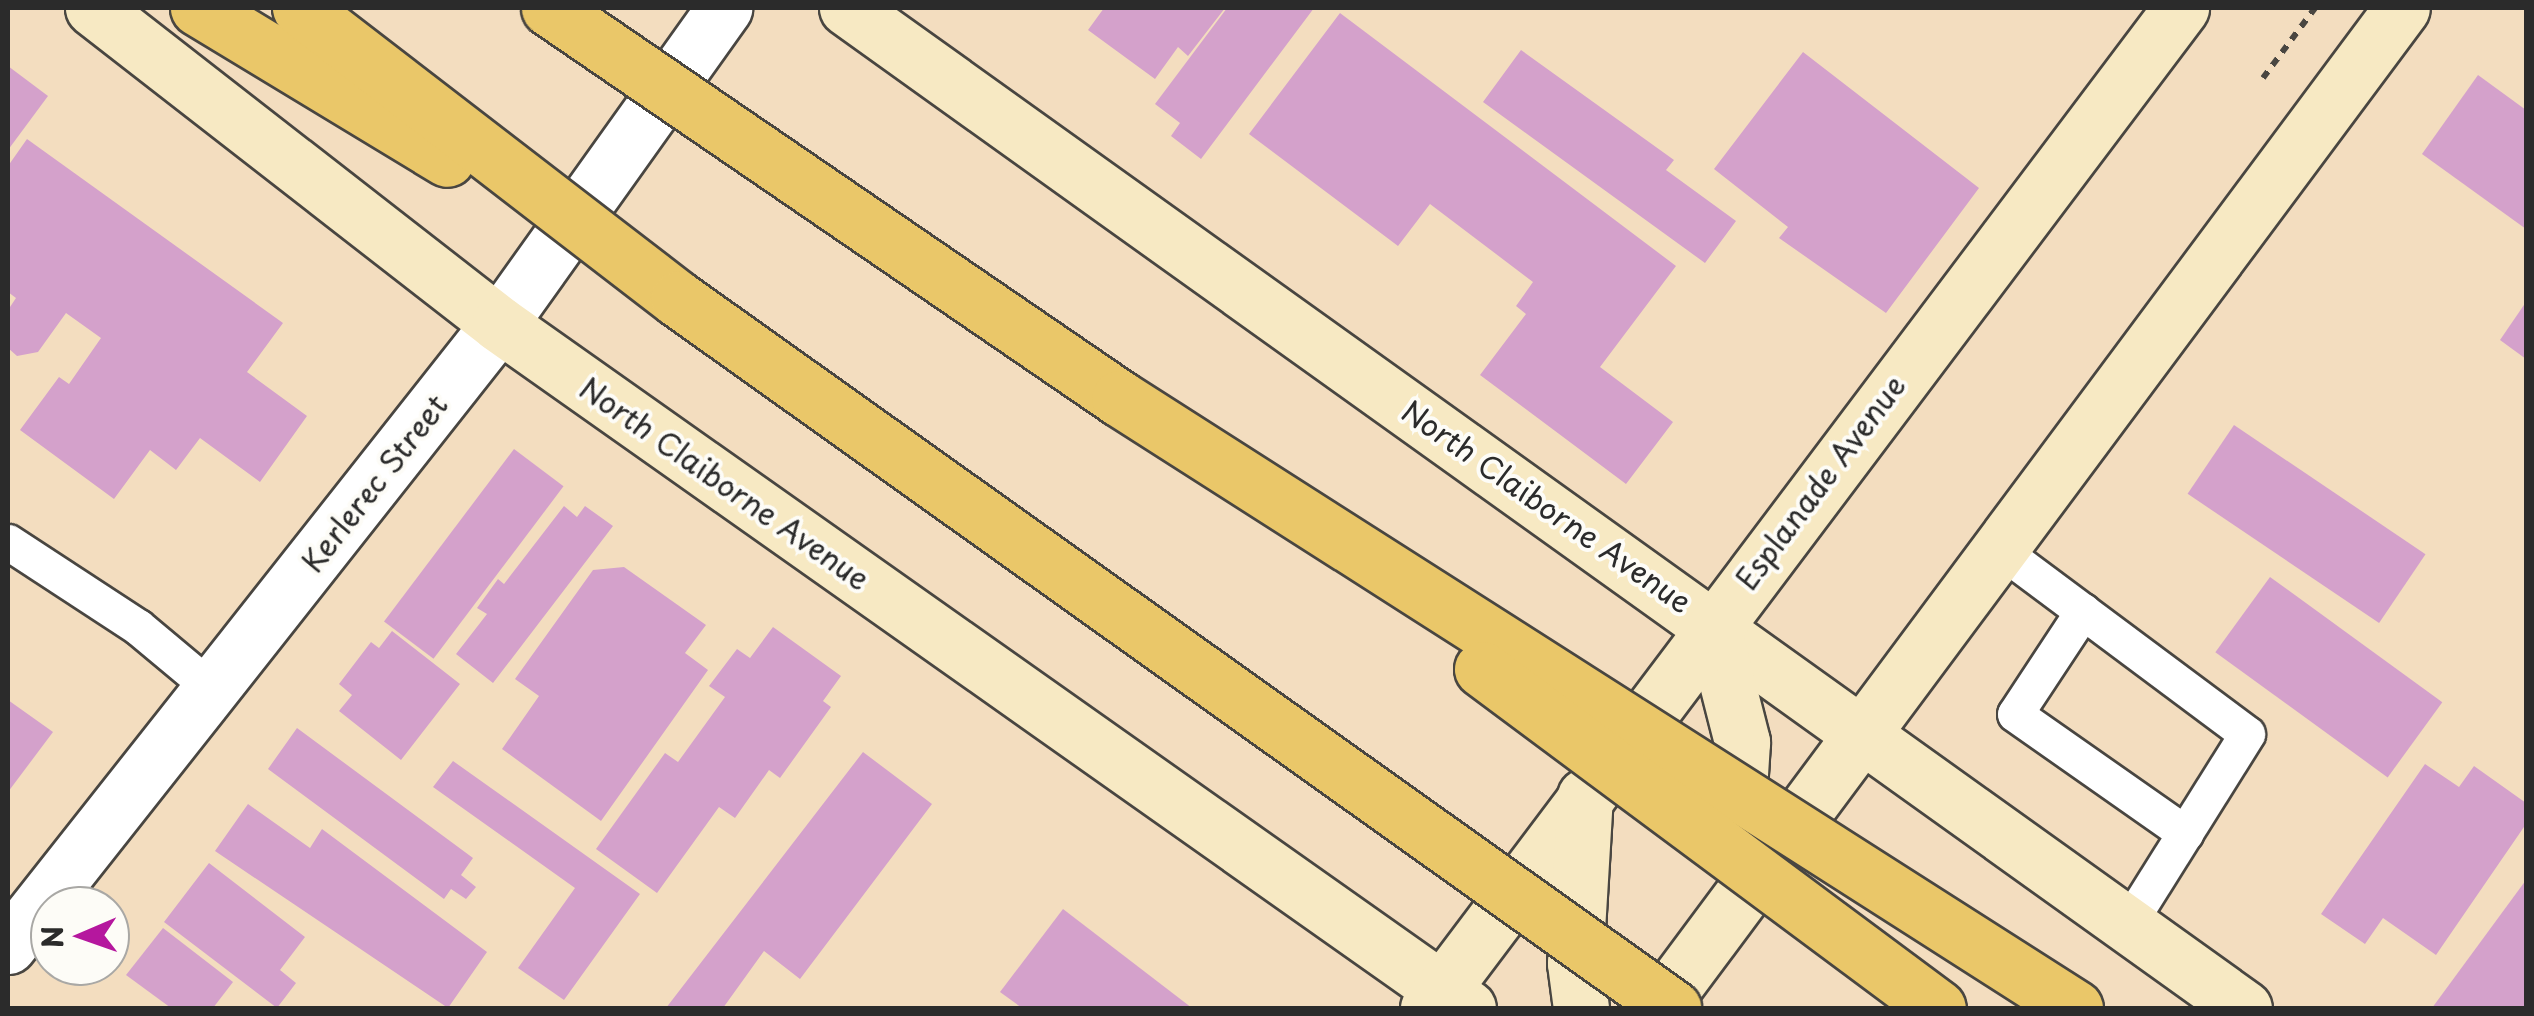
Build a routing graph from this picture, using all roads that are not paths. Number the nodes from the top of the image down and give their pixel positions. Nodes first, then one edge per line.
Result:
1 (93, 8) edge
2 (198, 8) edge
3 (300, 8) edge
4 (549, 8) edge
5 (724, 8) edge
6 (847, 8) edge
7 (2181, 8) edge
8 (2402, 8) edge
9 (678, 299) junction
10 (499, 324) junction
11 (1119, 398) junction
12 (8, 542) edge
13 (1998, 549) junction
14 (2083, 611) junction
15 (1712, 624) junction
16 (211, 688) junction
17 (1863, 732) junction
18 (1586, 796) junction
19 (2185, 833) junction
20 (1732, 910) junction
21 (2128, 924) junction
22 (8, 946) edge
23 (1446, 1002) edge
24 (1581, 1008) edge
25 (1658, 1008) edge
26 (1673, 1008) edge
27 (1938, 1008) edge
28 (2074, 1008) edge
29 (2244, 1008) edge

1 - 10 main road, North Claiborne Avenue
2 - 9 highway, bridge
3 - 9 highway, bridge
4 - 11 highway, bridge
5 - 10 street, Kerlerec Street
6 - 15 main road, North Claiborne Avenue
7 - 15 main road, Esplanade Avenue
8 - 13 main road
9 - 26 highway, bridge
10 - 16 street, Kerlerec Street
10 - 23 main road, North Claiborne Avenue
11 - 27 highway, bridge
11 - 28 highway, bridge
12 - 16 lane
13 - 14 lane
13 - 17 main road
14 - 19 lane
14 - 19 lane
15 - 17 main road, North Claiborne Avenue
15 - 18 main road, Esplanade Avenue
15 - 20 main road
16 - 22 street, Kerlerec Street
17 - 20 main road
17 - 21 main road, North Claiborne Avenue
18 - 23 main road, Esplanade Avenue
18 - 24 main road
19 - 21 lane
20 - 25 main road
21 - 29 main road, North Claiborne Avenue

